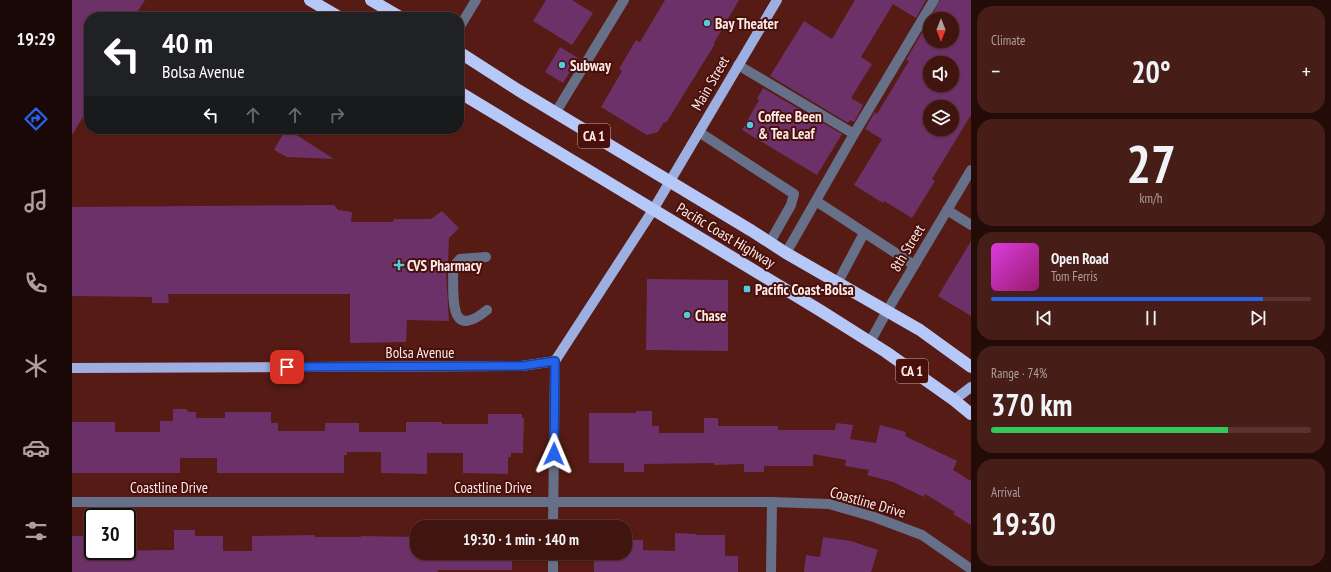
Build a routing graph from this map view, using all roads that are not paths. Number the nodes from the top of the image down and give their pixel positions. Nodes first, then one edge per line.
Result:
1 (310, 0) edge
2 (372, 0) edge
3 (476, 0) edge
4 (624, 0) edge
5 (777, 0) edge
6 (934, 0) edge
7 (330, 12) edge
8 (392, 12) edge
9 (464, 20) edge
10 (464, 55) edge
11 (738, 64) junction
12 (464, 95) edge
13 (556, 112) junction
14 (699, 132) junction
15 (854, 134) junction
16 (971, 170) edge
17 (670, 181) junction
18 (816, 201) junction
19 (653, 210) junction
20 (947, 210) junction
21 (971, 225) edge
22 (864, 232) junction
23 (770, 242) junction
24 (786, 253) junction
25 (486, 257) dead end
26 (914, 265) junction
27 (838, 282) junction
28 (487, 310) dead end
29 (887, 311) junction
30 (870, 342) junction
31 (555, 361) junction
32 (971, 367) edge
33 (72, 368) edge
34 (971, 387) edge
35 (954, 400) junction
36 (971, 414) edge
37 (72, 502) edge
38 (553, 502) junction
39 (772, 502) junction
40 (553, 520) edge
41 (553, 560) edge
42 (971, 569) edge
43 (553, 572) edge
44 (771, 572) edge

1 - 7 highway
2 - 8 highway
3 - 9 street
4 - 13 street
5 - 11 main road, Main Street
6 - 15 street
10 - 13 highway, Pacific Coast Highway / CA 1
11 - 14 main road, Main Street
11 - 15 street
12 - 19 highway, Pacific Coast Highway / CA 1
13 - 17 highway, Pacific Coast Highway / CA 1
14 - 17 main road, Main Street
14 - 23 street
15 - 18 street
16 - 20 street, 8th Street
17 - 19 main road
17 - 23 highway, Pacific Coast Highway / CA 1
18 - 22 street
18 - 24 street
19 - 30 highway, Pacific Coast Highway / CA 1
19 - 31 main road
20 - 21 street
20 - 26 street, 8th Street
22 - 26 street
22 - 27 street
23 - 24 highway, Pacific Coast Highway / CA 1
24 - 27 highway, Pacific Coast Highway / CA 1
25 - 28 street
26 - 29 street, 8th Street
27 - 29 highway, Pacific Coast Highway / CA 1
29 - 30 street, 8th Street
29 - 32 highway, Pacific Coast Highway / CA 1
30 - 35 highway, Pacific Coast Highway / CA 1
31 - 33 main road, Bolsa Avenue
31 - 38 street
34 - 35 main road
35 - 36 highway, Pacific Coast Highway / CA 1
37 - 38 street, Coastline Drive
38 - 39 street, Coastline Drive
38 - 40 street
39 - 42 street, Coastline Drive
39 - 44 street
41 - 43 street

